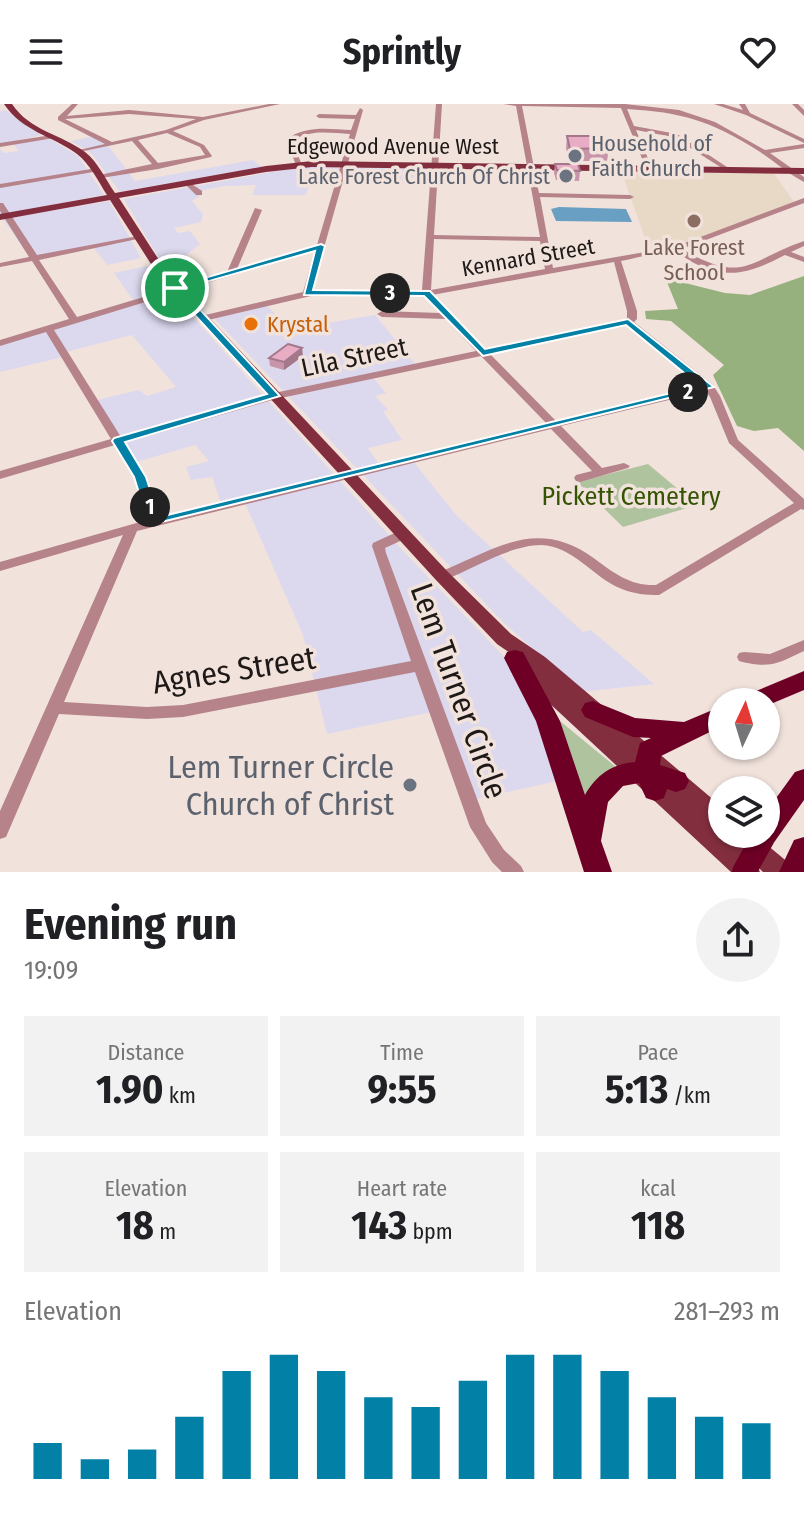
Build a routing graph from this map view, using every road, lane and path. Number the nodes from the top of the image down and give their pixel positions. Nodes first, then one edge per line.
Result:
1 (8, 104) edge
2 (16, 104) edge
3 (75, 104) edge
4 (277, 104) edge
5 (439, 104) edge
6 (506, 104) edge
7 (519, 104) edge
8 (717, 104) edge
9 (795, 104) edge
10 (622, 105) edge
11 (742, 105) edge
12 (725, 106) junction
13 (253, 110) junction
14 (748, 114) junction
15 (804, 114) edge
16 (319, 116) dead end
17 (60, 118) junction
18 (203, 119) junction
19 (181, 127) junction
20 (631, 127) junction
21 (168, 131) junction
22 (353, 132) junction
23 (52, 137) junction
24 (134, 139) junction
25 (111, 144) junction
26 (804, 144) edge
27 (0, 145) edge
28 (81, 151) junction
29 (764, 152) junction
30 (345, 163) junction
31 (435, 164) junction
32 (299, 165) junction
33 (531, 166) junction
34 (158, 167) junction
35 (649, 168) junction
36 (727, 169) junction
37 (791, 170) junction
38 (804, 170) edge
39 (99, 173) junction
40 (804, 180) edge
41 (187, 183) junction
42 (0, 186) edge
43 (199, 193) dead end
44 (536, 195) junction
45 (114, 196) junction
46 (630, 197) dead end
47 (804, 200) edge
48 (0, 205) edge
49 (258, 210) dead end
50 (3, 216) edge
51 (432, 237) junction
52 (138, 238) junction
53 (543, 239) junction
54 (804, 243) edge
55 (321, 246) junction
56 (676, 249) junction
57 (784, 252) junction
58 (34, 258) junction
59 (617, 260) junction
60 (804, 260) edge
61 (0, 265) edge
62 (231, 272) junction
63 (550, 272) junction
64 (175, 288) junction
65 (307, 293) junction
66 (426, 293) junction
67 (382, 314) dead end
68 (447, 316) junction
69 (204, 318) junction
70 (74, 320) junction
71 (630, 321) junction
72 (48, 328) junction
73 (0, 343) edge
74 (483, 352) junction
75 (709, 387) junction
76 (274, 396) junction
77 (554, 425) junction
78 (118, 441) junction
79 (624, 466) dead end
80 (600, 473) junction
81 (0, 475) edge
82 (348, 475) junction
83 (580, 478) dead end
84 (802, 505) edge
85 (154, 522) junction
86 (132, 528) junction
87 (404, 534) junction
88 (0, 567) edge
89 (442, 576) junction
90 (804, 645) edge
91 (509, 648) junction
92 (744, 657) dead end
93 (420, 665) junction
94 (804, 680) edge
95 (780, 690) edge
96 (54, 708) junction
97 (593, 710) junction
98 (708, 721) edge
99 (689, 729) junction
100 (652, 774) junction
101 (804, 780) edge
102 (708, 812) edge
103 (780, 812) edge
104 (0, 831) edge
105 (759, 848) edge
106 (769, 848) edge
107 (796, 860) edge
108 (595, 864) edge
109 (515, 872) edge
110 (746, 872) edge

1 - 23 main road
2 - 23 main road
3 - 17 street
4 - 13 street
5 - 31 street
6 - 7 street
7 - 10 street
7 - 33 street
8 - 12 street
9 - 15 street
10 - 20 street
10 - 29 street
11 - 12 street
11 - 14 street
12 - 14 street
13 - 18 street
13 - 19 street
14 - 26 street
16 - 22 street
17 - 18 street
17 - 25 street
18 - 19 street
19 - 21 street
20 - 35 street
20 - 36 street
21 - 24 street
21 - 34 street
22 - 30 street
22 - 32 street
23 - 27 street
23 - 28 main road
24 - 25 street
24 - 34 street
25 - 28 street
26 - 29 street
28 - 39 main road
29 - 37 street
30 - 31 main road, Edgewood Avenue West
30 - 32 main road, Edgewood Avenue West
30 - 55 street
31 - 33 main road, Edgewood Avenue West
31 - 51 street
32 - 41 main road, Edgewood Avenue West
33 - 35 main road, Edgewood Avenue West
33 - 44 street
34 - 39 street
35 - 36 main road, Edgewood Avenue West
36 - 37 main road, Edgewood Avenue West
37 - 38 main road, Edgewood Avenue West
37 - 40 street
39 - 42 street
39 - 45 main road
41 - 43 street
41 - 45 main road, Edgewood Avenue West
44 - 46 street
44 - 53 street
45 - 50 main road, Edgewood Avenue West
45 - 52 main road
47 - 56 street, Kennard Street
48 - 50 street
49 - 62 street
50 - 58 street
51 - 53 street
51 - 66 street
52 - 58 street
52 - 64 main road
53 - 63 street
54 - 57 street
55 - 62 street
55 - 65 street
56 - 57 street
56 - 59 street, Kennard Street
57 - 60 street
58 - 61 street
58 - 70 street
59 - 63 street, Kennard Street
59 - 71 street
62 - 64 street
63 - 66 street, Kennard Street
64 - 69 main road
64 - 70 street
65 - 66 street, Kennard Street
65 - 69 street, Kennard Street
66 - 68 street
67 - 68 street
68 - 74 street
69 - 76 main road
70 - 72 street
71 - 74 street, Lila Street
71 - 75 street
72 - 73 street
72 - 78 street
74 - 76 street, Lila Street
74 - 77 street
75 - 77 street
75 - 84 street
76 - 78 street, Lila Street
76 - 82 main road
77 - 80 street
77 - 82 street
78 - 81 street, Lila Street
78 - 85 street
79 - 80 street
80 - 83 street
82 - 85 street
82 - 87 main road
84 - 89 street
85 - 86 street
86 - 88 street
86 - 96 street
87 - 89 main road
87 - 93 street, Lem Turner Circle
89 - 91 main road
90 - 92 street
91 - 97 main road
91 - 100 main road
91 - 108 highway
93 - 96 street, Agnes Street
93 - 109 street, Lem Turner Circle
94 - 95 highway
96 - 104 street
97 - 99 highway
97 - 100 main road
98 - 99 highway
99 - 100 highway
100 - 102 main road
100 - 108 highway
100 - 110 main road
101 - 103 highway
105 - 110 highway, bridge
106 - 107 main road

